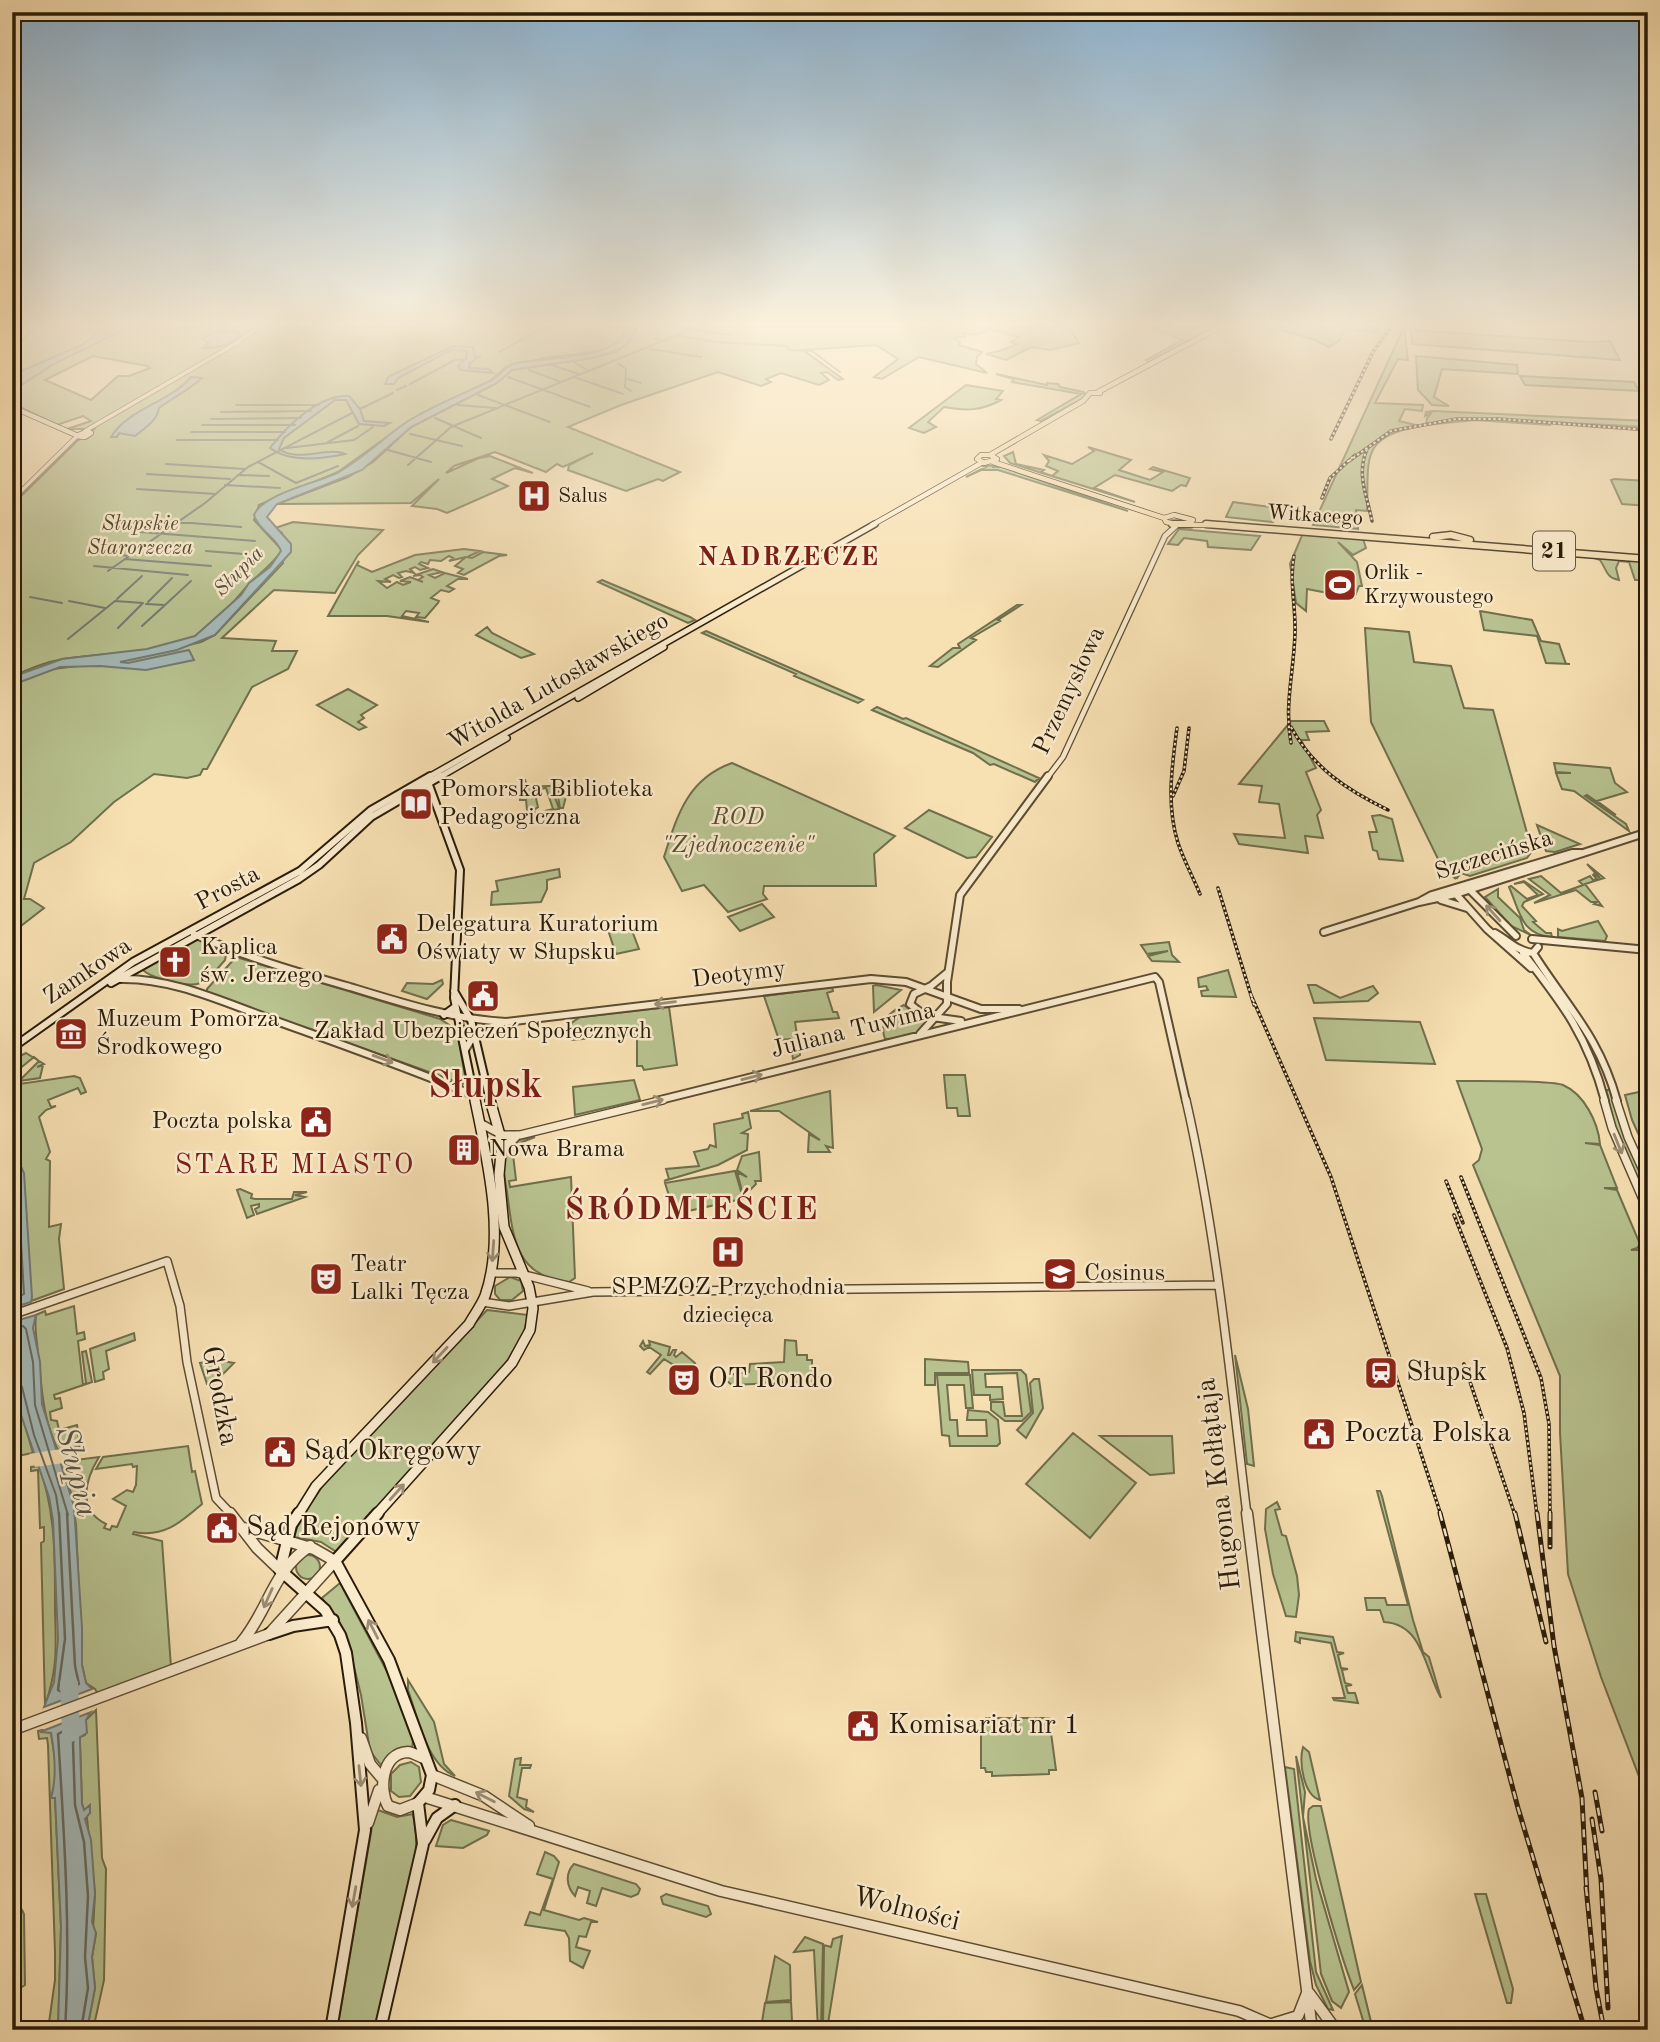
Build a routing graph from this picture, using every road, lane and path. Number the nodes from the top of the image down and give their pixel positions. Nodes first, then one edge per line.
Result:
1 (46, 422) edge
2 (102, 422) edge
3 (1051, 422) edge
4 (82, 434) junction
5 (994, 458) junction
6 (980, 461) joint
7 (12, 500) edge
8 (1187, 521) junction
9 (1167, 522) junction
10 (1440, 539) junction
11 (1464, 541) junction
12 (1648, 557) edge
13 (425, 783) junction
14 (1648, 832) edge
15 (1582, 853) junction
16 (307, 874) joint
17 (286, 879) joint
18 (1463, 885) junction
19 (1471, 890) junction
20 (1453, 892) junction
21 (1439, 899) junction
22 (1419, 902) junction
23 (1467, 909) junction
24 (216, 925) junction
25 (1487, 929) junction
26 (188, 932) junction
27 (1324, 932) dead end
28 (197, 935) junction
29 (1513, 939) junction
30 (1532, 939) junction
31 (214, 942) junction
32 (1557, 943) junction
33 (1535, 950) junction
34 (1648, 950) edge
35 (1523, 953) junction
36 (143, 957) junction
37 (140, 965) junction
38 (949, 971) junction
39 (1538, 974) junction
40 (1155, 977) joint
41 (141, 978) junction
42 (117, 979) junction
43 (926, 988) junction
44 (454, 990) junction
45 (947, 996) junction
46 (455, 1007) junction
47 (1028, 1008) junction
48 (444, 1015) junction
49 (935, 1017) junction
50 (457, 1018) junction
51 (471, 1020) junction
52 (970, 1021) junction
53 (506, 1022) junction
54 (461, 1032) junction
55 (475, 1035) junction
56 (916, 1037) junction
57 (12, 1050) edge
58 (465, 1051) junction
59 (473, 1095) junction
60 (480, 1123) junction
61 (501, 1134) junction
62 (520, 1135) junction
63 (502, 1151) junction
64 (1648, 1181) edge
65 (1648, 1211) edge
66 (491, 1273) junction
67 (525, 1275) junction
68 (1218, 1285) junction
69 (593, 1292) junction
70 (533, 1301) junction
71 (482, 1302) junction
72 (12, 1315) edge
73 (244, 1528) junction
74 (286, 1542) junction
75 (310, 1546) junction
76 (335, 1561) junction
77 (280, 1570) junction
78 (307, 1593) junction
79 (333, 1620) junction
80 (269, 1634) junction
81 (237, 1646) junction
82 (356, 1723) junction
83 (12, 1730) edge
84 (426, 1759) junction
85 (432, 1774) junction
86 (381, 1777) junction
87 (379, 1788) junction
88 (421, 1800) junction
89 (456, 1805) junction
90 (534, 1829) junction
91 (365, 1830) junction
92 (423, 1844) junction
93 (1308, 1991) junction
94 (1272, 2024) junction
95 (331, 2030) edge
96 (380, 2030) edge
97 (1283, 2030) edge
98 (1312, 2030) edge
99 (1336, 2030) edge

1 - 4 main road
2 - 4 street
3 - 5 main road
4 - 7 street
5 - 6 main road, 21
5 - 9 main road, 21
6 - 13 main road, Witolda Lutosławskiego
8 - 9 main road, 21
8 - 9 main road, 21
8 - 10 main road, Witkacego / 21
9 - 38 street, Przemysłowa
10 - 11 main road, 21
10 - 11 main road, 21
11 - 12 main road, 21
13 - 16 main road, Witolda Lutosławskiego
13 - 17 main road, Witolda Lutosławskiego
13 - 44 main road
14 - 15 street, Szczecińska
15 - 18 street, Szczecińska
15 - 19 street, Szczecińska
16 - 24 main road, Prosta
17 - 26 main road, Prosta
18 - 19 street
18 - 20 street, Szczecińska
19 - 20 street, Szczecińska
29 -> 19 street
20 - 21 street, Szczecińska
20 - 22 street, Szczecińska
20 - 23 street
21 - 22 street, Szczecińska
21 - 23 street
22 - 27 street, Szczecińska
23 - 25 street
24 - 28 main road, Zamkowa
24 - 31 street
25 - 29 street
25 - 39 street
26 - 28 street
26 - 36 main road, Zamkowa
28 - 31 street
28 - 37 main road, Zamkowa
29 - 30 street
29 - 35 street
30 - 32 street
30 - 33 street
31 - 48 street
32 - 33 street
32 - 34 street
33 - 35 street
33 - 64 street
35 - 39 street
36 - 37 street
36 - 57 main road, Zamkowa
37 - 41 street
37 - 42 main road, Zamkowa
38 - 43 street
38 - 45 street, Przemysłowa
39 -> 65 street
40 - 47 street, Juliana Tuwima
40 - 68 street, Hugona Kołłątaja
41 - 42 street
41 -> 59 street
42 - 57 main road, Zamkowa
43 - 45 street
43 - 49 street
43 -> 53 street, Deotymy
44 - 46 main road
44 - 51 main road
45 - 47 street
45 - 49 street
46 - 48 main road
46 - 50 main road
47 - 52 street, Juliana Tuwima
48 - 50 street
49 - 52 street
49 - 56 street
50 - 51 street
50 - 54 main road
51 - 53 street
51 - 55 main road
52 - 56 street, Juliana Tuwima
53 - 55 street
54 - 55 street
54 - 58 main road
55 - 58 street
55 - 61 main road
62 -> 56 street, Juliana Tuwima
58 - 59 main road
59 - 60 main road
60 - 61 street
60 -> 66 main road
61 - 62 street
61 - 63 main road
62 - 63 street
63 - 67 main road
66 - 67 street
66 - 71 main road
67 - 69 street
67 - 70 main road
68 - 69 street
68 - 93 street, Hugona Kołłątaja
69 - 70 street
70 - 71 street
76 -> 70 main road
71 -> 74 main road
72 - 73 street, Grodzka
73 - 74 street, Grodzka
73 - 77 street, Grodzka
74 - 75 street, Grodzka
74 - 77 main road
75 - 76 street, Grodzka
75 - 77 street
76 - 78 street
84 -> 76 main road
77 - 78 main road
77 -> 81 street
78 - 79 main road
78 - 80 street
79 - 80 main road
79 - 82 main road
80 - 81 street
81 - 83 street
82 - 86 street
82 -> 91 main road
84 - 85 main road
84 - 86 street
85 - 88 main road
90 -> 85 street, Wolności
86 - 87 street
87 - 88 street
87 - 91 street
88 - 89 street, Wolności
88 - 92 main road
89 - 90 street, Wolności
89 - 92 main road
90 - 94 street, Wolności
91 -> 95 main road
92 - 96 main road
93 - 94 street
93 - 98 street, Hugona Kołłątaja
93 - 99 street, Hugona Kołłątaja
94 - 97 street, Wolności

